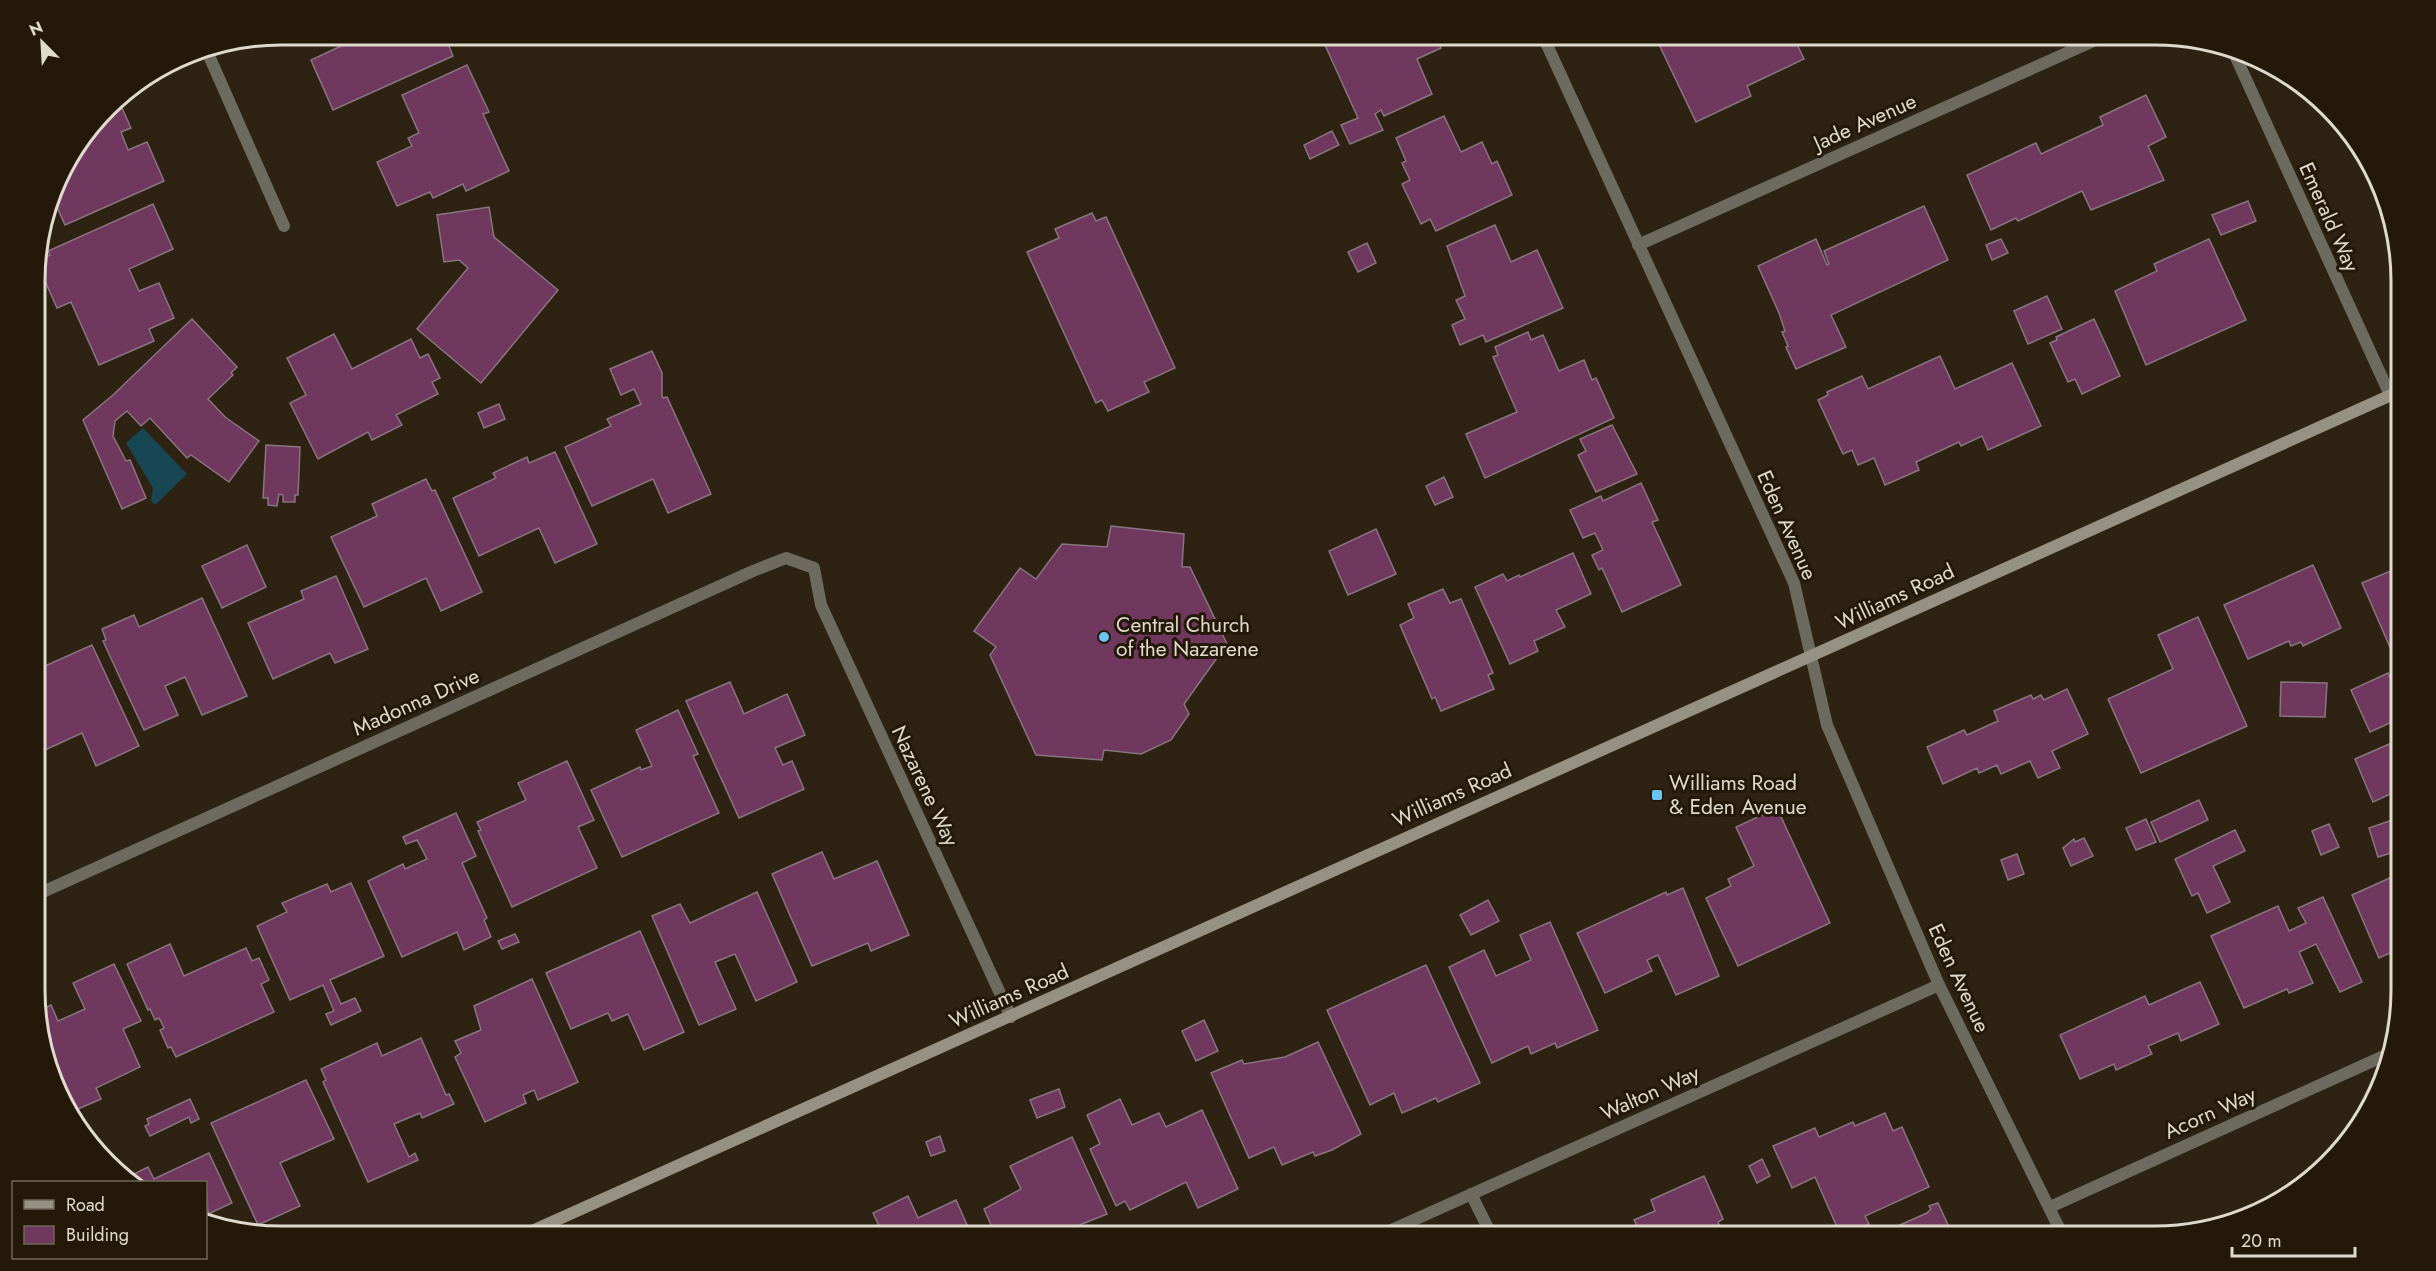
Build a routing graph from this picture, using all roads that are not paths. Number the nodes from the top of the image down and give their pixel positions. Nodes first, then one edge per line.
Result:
1 (1547, 45) edge
2 (2084, 45) edge
3 (209, 57) edge
4 (2237, 60) edge
5 (284, 226) dead end
6 (1638, 245) junction
7 (2391, 385) edge
8 (2391, 395) edge
9 (814, 568) joint
10 (1812, 657) junction
11 (45, 891) edge
12 (1939, 985) junction
13 (1011, 1017) junction
14 (2381, 1057) edge
15 (1471, 1194) junction
16 (2049, 1207) junction
17 (543, 1226) edge
18 (1400, 1226) edge
19 (1486, 1226) edge
20 (2058, 1226) edge

1 - 6 street, Eden Avenue
2 - 6 street, Jade Avenue
3 - 5 street
4 - 7 street, Emerald Way
6 - 10 street, Eden Avenue
8 - 10 street, Williams Road
9 - 11 street, Madonna Drive
9 - 13 street, Nazarene Way
10 - 12 street, Eden Avenue
10 - 13 street, Williams Road
12 - 15 street, Walton Way
12 - 16 street, Eden Avenue
13 - 17 street, Williams Road
14 - 16 street, Acorn Way
15 - 18 street, Walton Way
15 - 19 street
16 - 20 street, Eden Avenue

